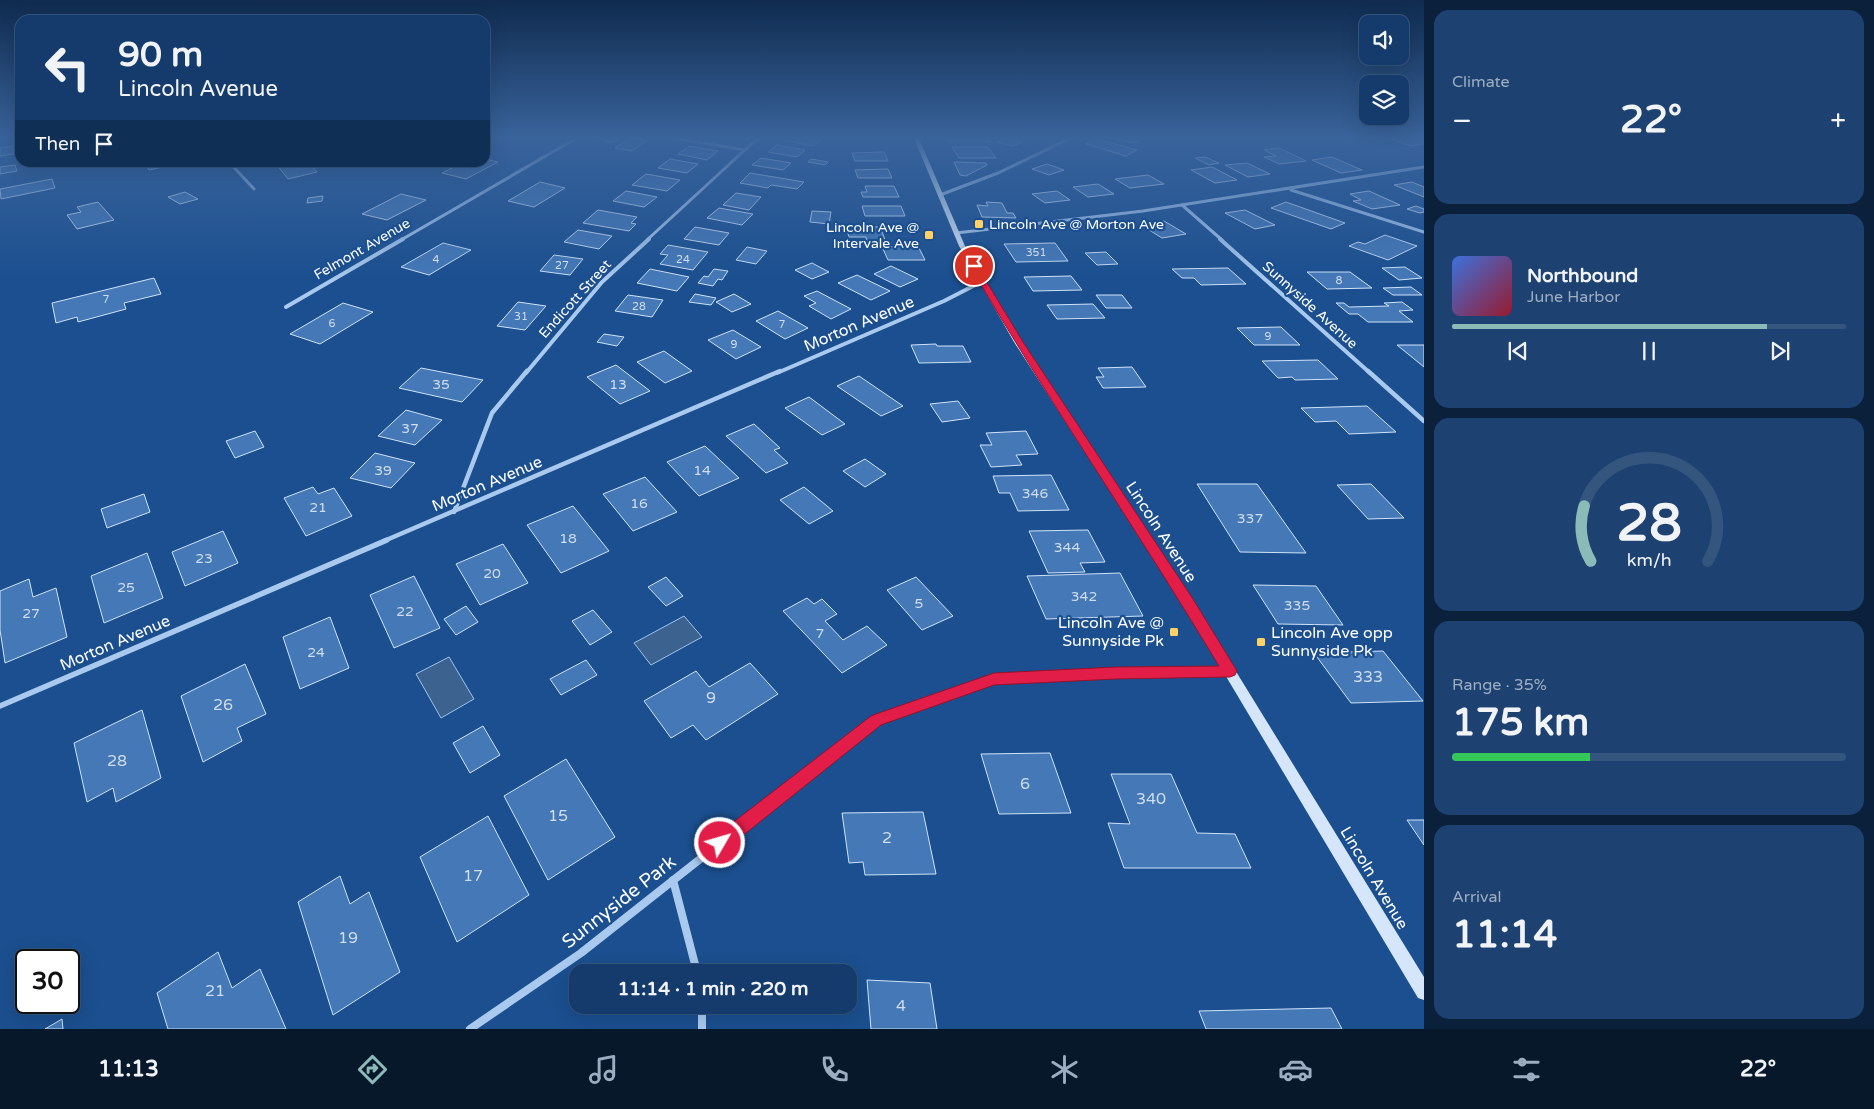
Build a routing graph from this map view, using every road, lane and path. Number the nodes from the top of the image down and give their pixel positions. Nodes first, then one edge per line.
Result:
1 (249, 184) edge
2 (497, 184) edge
3 (708, 184) edge
4 (935, 184) edge
5 (969, 184) edge
6 (1319, 184) edge
7 (254, 189) dead end
8 (1288, 189) junction
9 (940, 195) junction
10 (1182, 205) junction
11 (1424, 232) edge
12 (956, 233) junction
13 (983, 281) junction
14 (286, 307) dead end
15 (1424, 421) edge
16 (454, 512) junction
17 (1230, 671) junction
18 (0, 706) edge
19 (673, 880) junction
20 (695, 964) edge
21 (1424, 992) edge
22 (702, 1014) edge
23 (470, 1029) edge
24 (702, 1029) edge

1 - 7 street
2 - 14 street, Felmont Avenue
3 - 16 street, Endicott Street
4 - 9 main road, Lincoln Avenue
5 - 9 street
6 - 8 street
8 - 10 street
8 - 11 street
9 - 12 main road, Lincoln Avenue
10 - 12 street
10 - 15 street, Sunnyside Avenue
12 - 13 main road, Lincoln Avenue
13 - 16 street, Morton Avenue
13 - 17 main road, Lincoln Avenue
16 - 18 street, Morton Avenue
17 - 19 street, Sunnyside Park
17 - 21 main road, Lincoln Avenue
19 - 20 street
19 - 23 street, Sunnyside Park
22 - 24 street

